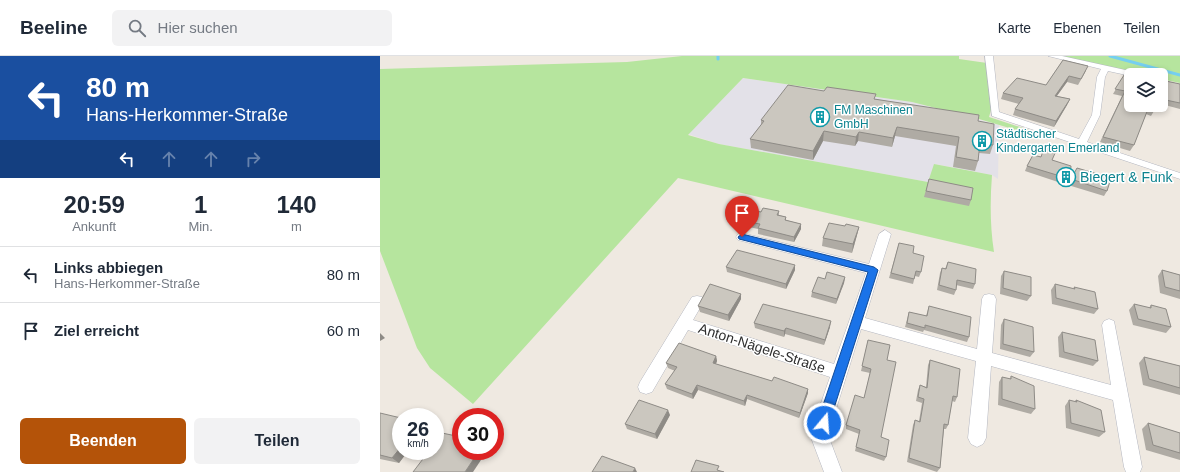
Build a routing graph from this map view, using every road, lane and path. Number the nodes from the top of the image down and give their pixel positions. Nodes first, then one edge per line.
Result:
1 (989, 56) edge
2 (1052, 56) edge
3 (1105, 68) junction
4 (1124, 72) edge
5 (1082, 142) junction
6 (1180, 176) edge
7 (885, 234) dead end
8 (742, 237) dead end
9 (874, 270) junction
10 (989, 299) dead end
11 (697, 301) dead end
12 (857, 322) junction
13 (684, 323) junction
14 (1109, 325) dead end
15 (984, 358) junction
16 (840, 373) junction
17 (646, 387) dead end
18 (1121, 395) junction
19 (977, 438) dead end
20 (1133, 467) dead end
21 (833, 472) edge

1 - 5 street
2 - 3 street
3 - 4 street
3 - 5 street
5 - 6 street
7 - 9 street
8 - 9 street
9 - 12 street
10 - 15 street
11 - 13 street, Anton-Nägele-Straße
12 - 15 street
12 - 16 street
13 - 16 street, Anton-Nägele-Straße
13 - 17 street, Anton-Nägele-Straße
14 - 18 street
15 - 18 street
15 - 19 street
16 - 21 street
18 - 20 street

